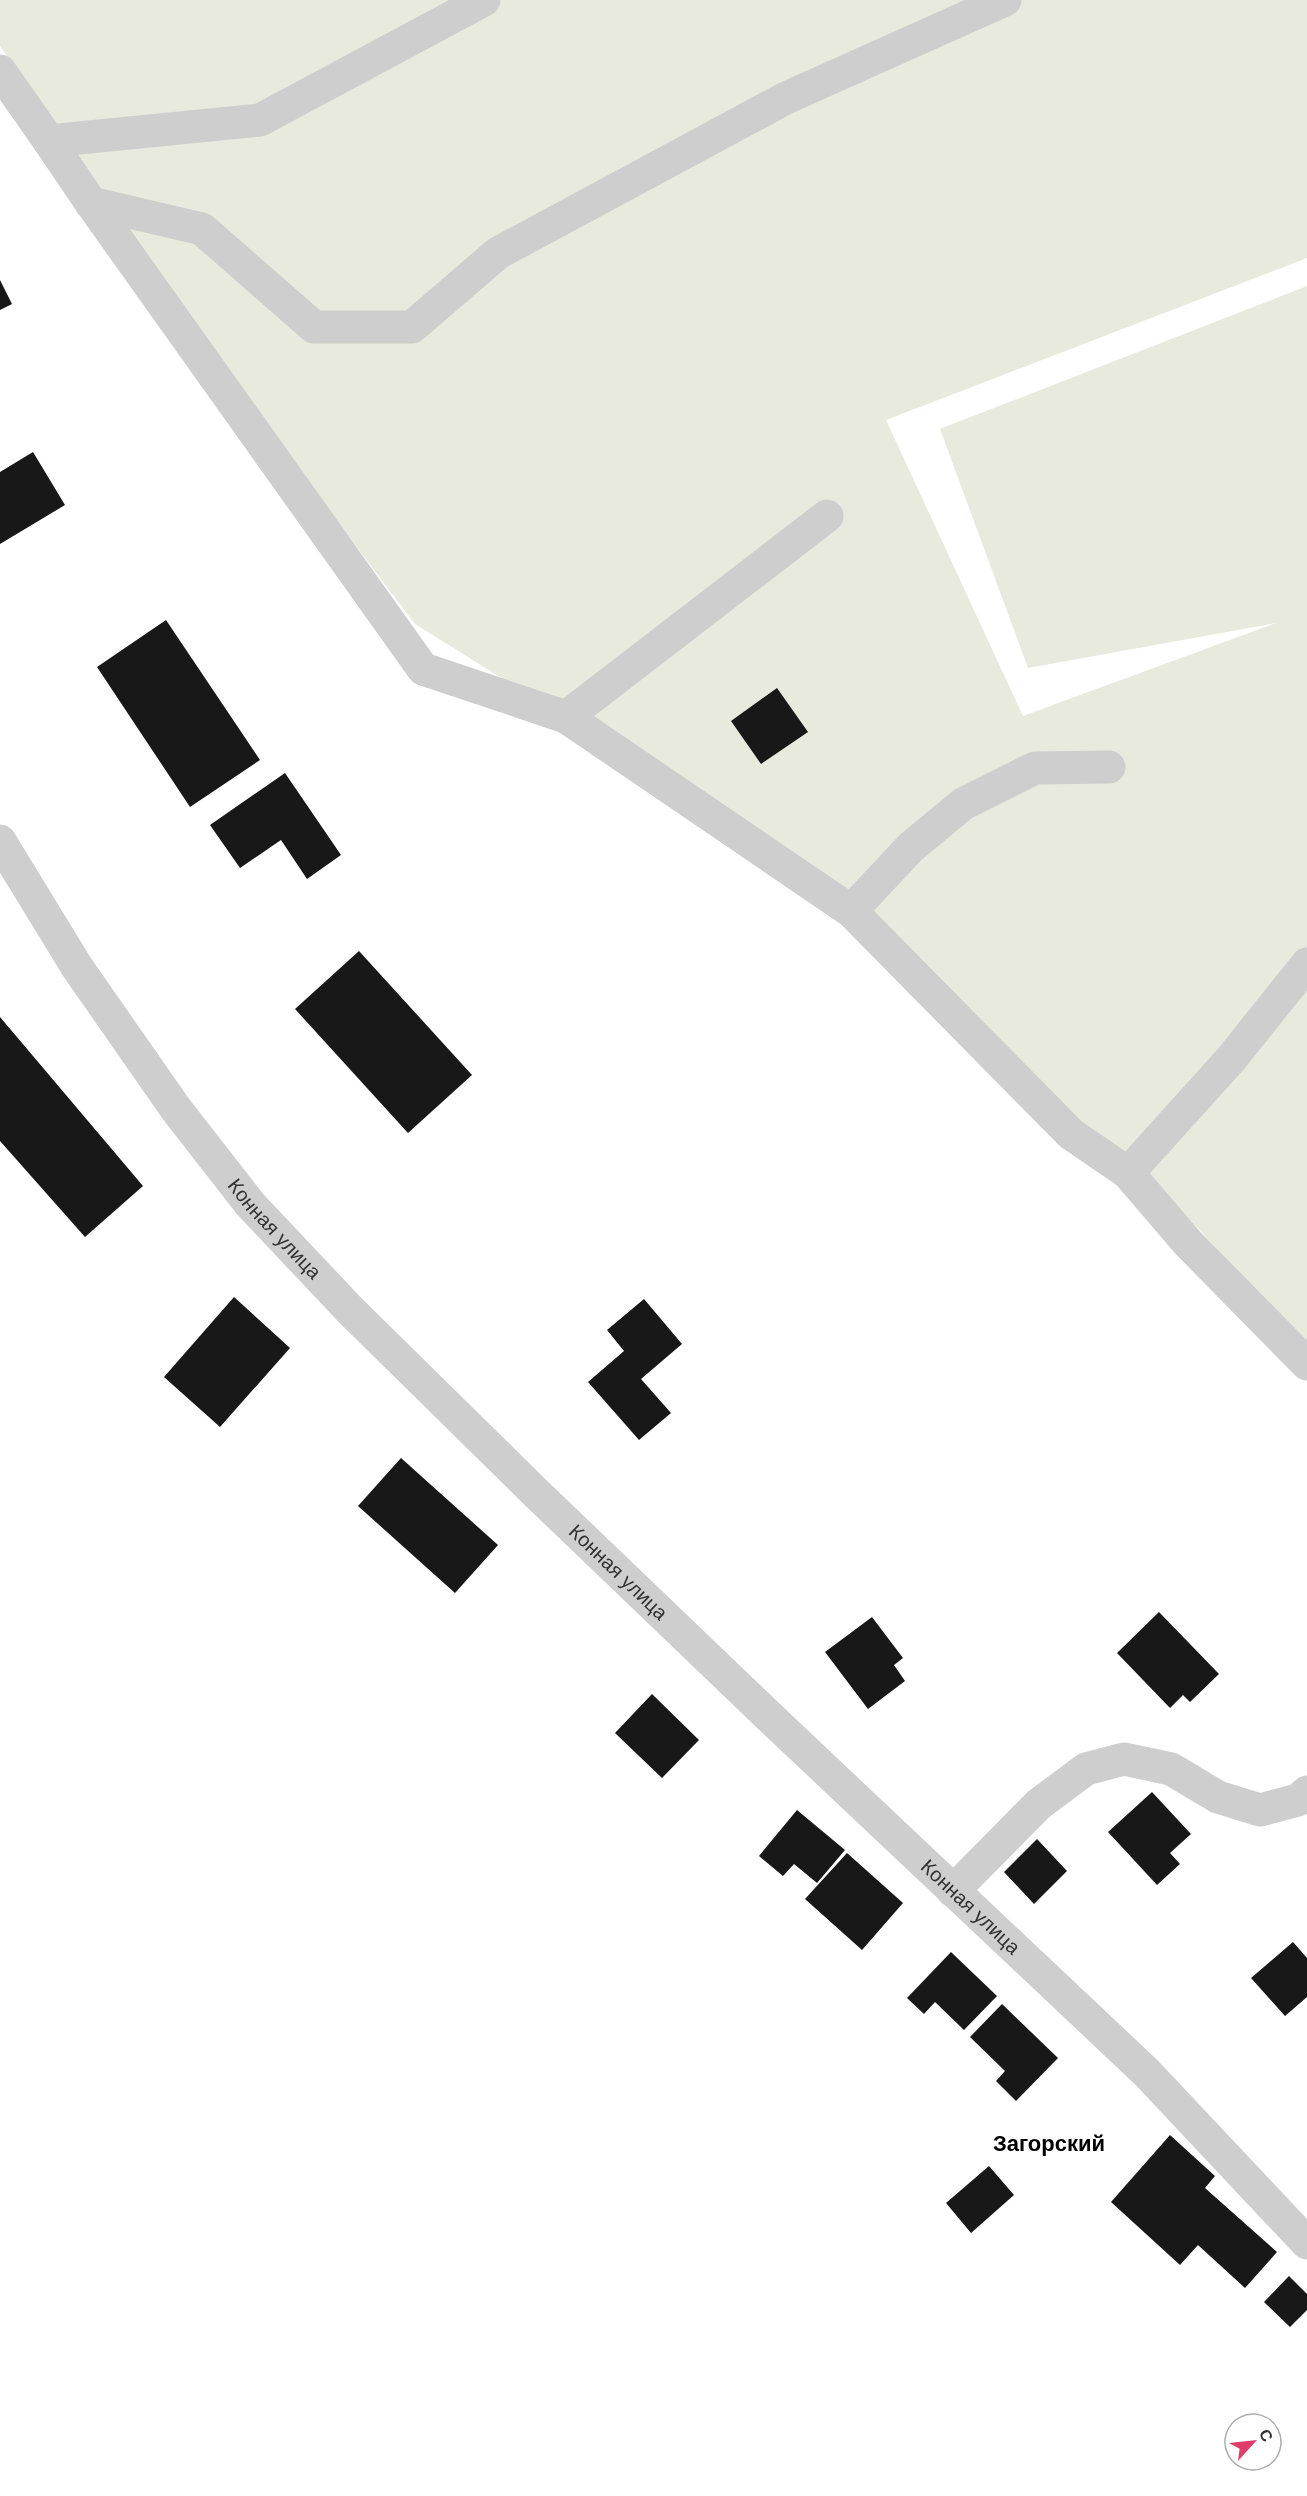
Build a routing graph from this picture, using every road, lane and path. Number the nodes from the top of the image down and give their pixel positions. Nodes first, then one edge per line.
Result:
1 (484, 0) edge
2 (1005, 0) edge
3 (0, 71) edge
4 (49, 141) junction
5 (91, 203) junction
6 (827, 516) dead end
7 (566, 717) junction
8 (1109, 767) dead end
9 (0, 841) edge
10 (851, 911) junction
11 (1307, 963) edge
12 (1128, 1173) junction
13 (1307, 1364) edge
14 (1307, 1792) edge
15 (954, 1891) junction
16 (1307, 2243) edge

1 - 4 street
2 - 5 street
3 - 4 street
4 - 5 street
5 - 7 street
6 - 7 street
7 - 10 street
8 - 10 street
9 - 15 street, Конная улица
10 - 12 street
11 - 12 street
12 - 13 street
14 - 15 street
15 - 16 street, Конная улица

